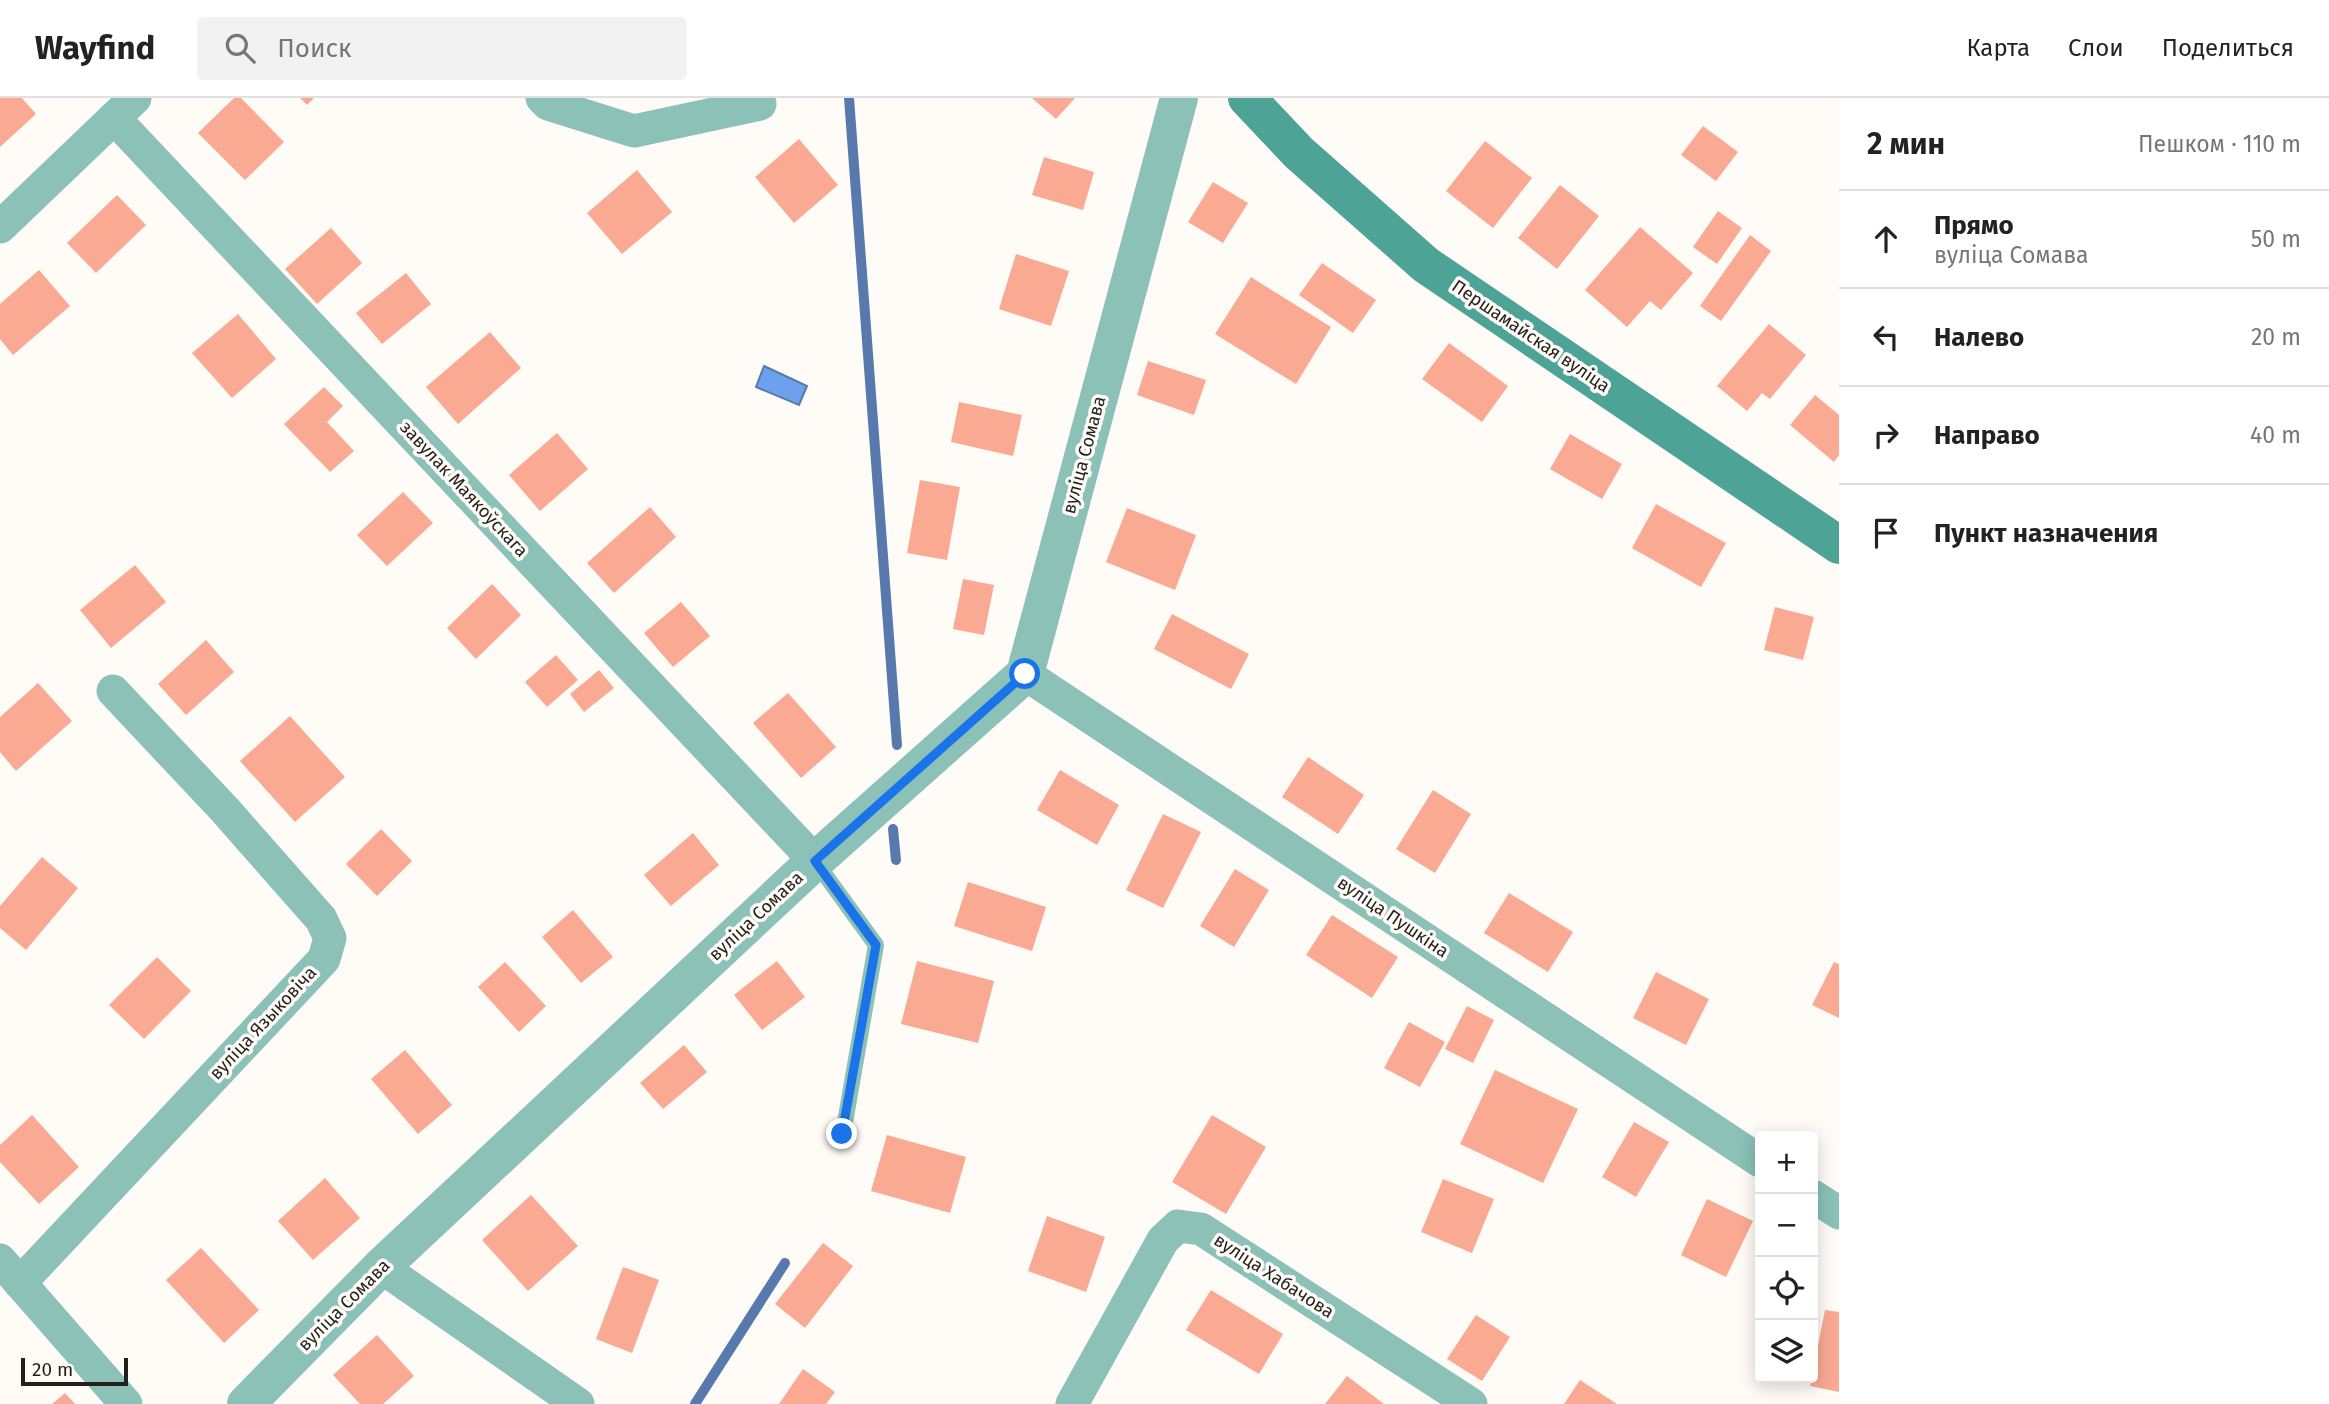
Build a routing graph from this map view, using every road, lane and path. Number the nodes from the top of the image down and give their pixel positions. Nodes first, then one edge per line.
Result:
1 (542, 98) edge
2 (1179, 98) edge
3 (1247, 98) edge
4 (760, 104) dead end
5 (124, 108) edge
6 (0, 227) edge
7 (1839, 545) edge
8 (1025, 674) junction
9 (113, 691) dead end
10 (815, 861) junction
11 (842, 1134) dead end
12 (1755, 1158) edge
13 (1818, 1199) edge
14 (1839, 1213) edge
15 (381, 1267) junction
16 (10, 1272) edge
17 (126, 1404) edge
18 (246, 1404) edge
19 (578, 1404) edge
20 (1072, 1404) edge
21 (1471, 1404) edge

1 - 4 street
2 - 8 street, вуліца Сомава
3 - 7 main road, Першамайская вуліца
5 - 6 street
5 - 10 street, завулак Маякоўскага
8 - 10 street, вуліца Сомава
8 - 12 street, вуліца Пушкіна
9 - 16 street, вуліца Языковіча
10 - 11 lane
10 - 15 street, вуліца Сомава
13 - 14 street
15 - 18 street, вуліца Сомава
15 - 19 street
16 - 17 street, вуліца Языковіча
20 - 21 street, вуліца Хабачова

